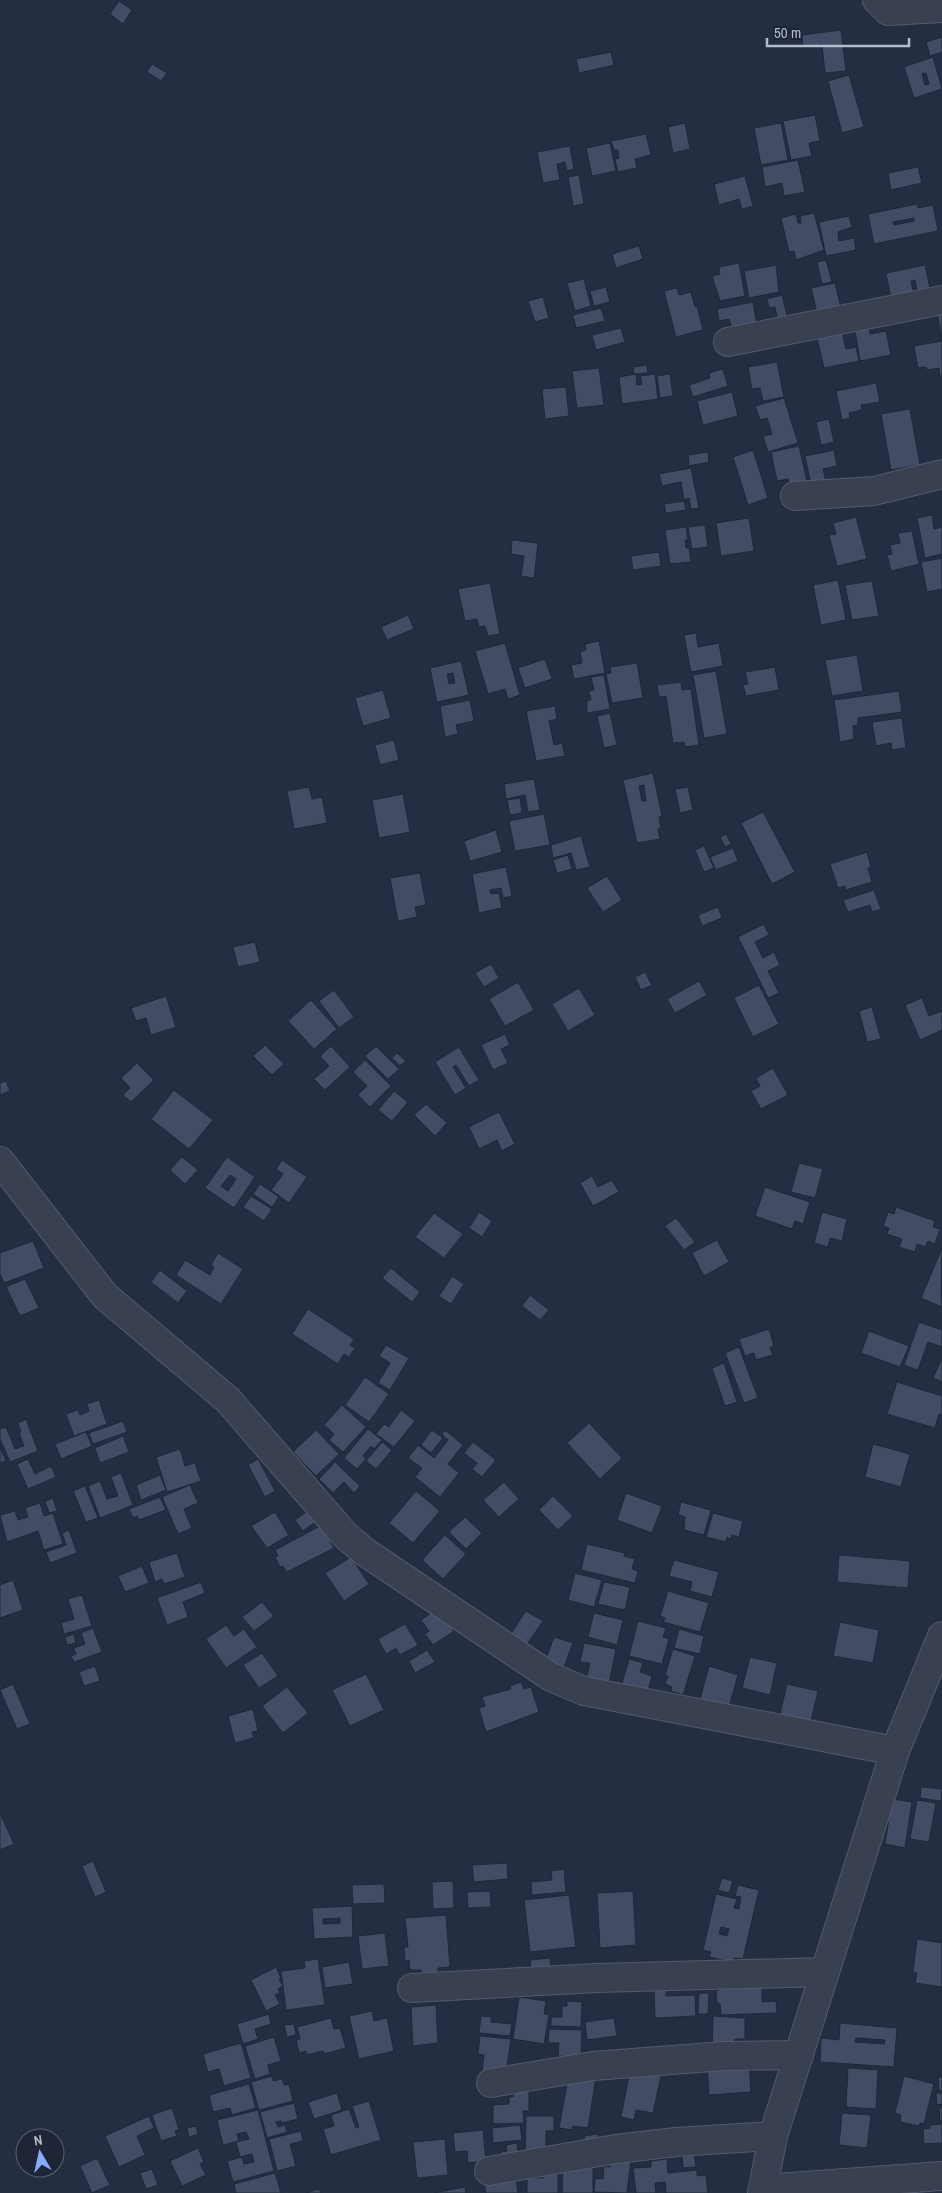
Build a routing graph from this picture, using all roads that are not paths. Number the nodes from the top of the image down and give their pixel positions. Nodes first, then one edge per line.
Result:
1 (877, 0) edge
2 (942, 8) edge
3 (942, 300) edge
4 (728, 342) dead end
5 (942, 474) edge
6 (795, 496) dead end
7 (0, 1161) edge
8 (942, 1636) edge
9 (896, 1751) junction
10 (825, 1972) junction
11 (412, 1988) dead end
12 (799, 2055) junction
13 (491, 2083) dead end
14 (773, 2136) junction
15 (489, 2171) dead end
16 (942, 2176) edge
17 (763, 2191) edge

1 - 2 street
3 - 4 street
5 - 6 street
7 - 9 street
8 - 9 street
9 - 10 street
10 - 11 street
10 - 12 street
12 - 13 street
12 - 14 street
14 - 15 street
14 - 17 street
16 - 17 street

